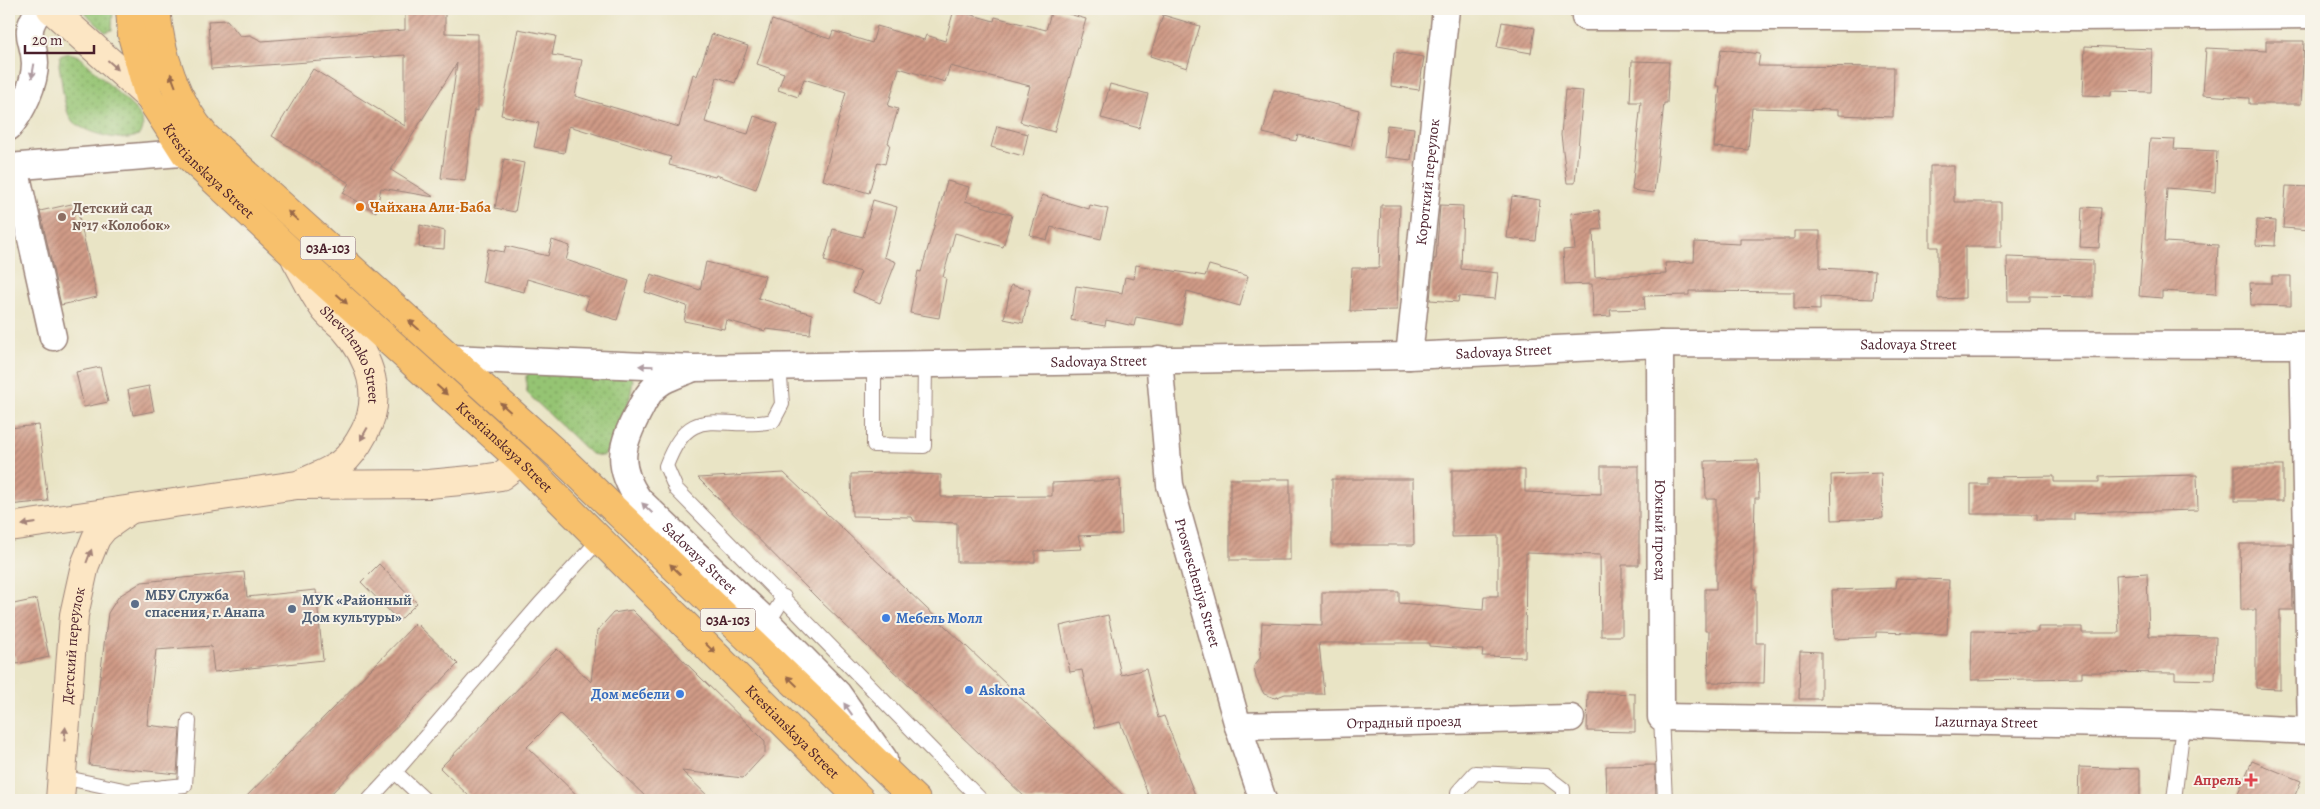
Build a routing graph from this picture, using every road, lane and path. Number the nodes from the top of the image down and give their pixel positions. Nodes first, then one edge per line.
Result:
1 (40, 9) edge
2 (51, 9) edge
3 (130, 9) edge
4 (156, 9) edge
5 (1446, 9) edge
6 (2076, 13) edge
7 (2311, 15) edge
8 (1585, 17) dead end
9 (149, 97) junction
10 (9, 127) edge
11 (203, 146) junction
12 (12, 167) edge
13 (293, 254) junction
14 (53, 337) dead end
15 (1660, 344) junction
16 (2307, 345) edge
17 (1409, 356) junction
18 (450, 358) junction
19 (1159, 359) junction
20 (925, 362) junction
21 (874, 363) junction
22 (779, 364) junction
23 (694, 368) junction
24 (541, 440) junction
25 (521, 461) junction
26 (297, 485) junction
27 (129, 510) junction
28 (9, 527) edge
29 (601, 538) junction
30 (784, 597) junction
31 (768, 623) junction
32 (1660, 717) junction
33 (1571, 718) dead end
34 (189, 721) dead end
35 (2183, 725) junction
36 (1238, 726) junction
37 (2311, 731) edge
38 (395, 772) junction
39 (164, 787) junction
40 (61, 789) edge
41 (129, 796) edge
42 (911, 796) edge
43 (176, 800) edge
44 (369, 800) edge
45 (425, 800) edge
46 (861, 800) edge
47 (981, 800) edge
48 (1263, 800) edge
49 (1458, 800) edge
50 (1563, 800) edge
51 (1665, 800) edge
52 (2174, 800) edge

1 -> 10 street
2 -> 9 street
3 - 9 main road, Krestianskaya Street / 03А-103
11 -> 4 main road, Krestianskaya Street / 03А-103
5 - 17 street, Короткий переулок
6 - 7 street
6 - 8 street
9 - 11 main road, Krestianskaya Street / 03А-103
11 - 12 street
11 - 13 main road, Krestianskaya Street / 03А-103
18 -> 11 main road, Krestianskaya Street / 03А-103
12 - 14 street
13 -> 25 main road, Krestianskaya Street / 03А-103
13 -> 26 street, Shevchenko Street
15 - 16 street, Sadovaya Street
15 - 17 street, Sadovaya Street
15 - 32 street, Южный проезд
16 - 37 street
17 - 19 street, Sadovaya Street
23 -> 18 street, Sadovaya Street
24 -> 18 main road, Krestianskaya Street / 03А-103
19 - 20 street, Sadovaya Street
19 - 36 street, Prosvescheniya Street
20 - 21 street, Sadovaya Street
20 - 21 lane
21 - 22 street, Sadovaya Street
22 - 23 street, Sadovaya Street
22 - 30 lane
31 -> 23 street, Sadovaya Street
24 - 25 main road
42 -> 24 main road, Krestianskaya Street / 03А-103
25 - 26 street, Shevchenko Street
25 - 29 main road, Krestianskaya Street / 03А-103
26 - 27 street, Shevchenko Street
27 -> 28 street, Shevchenko Street
40 -> 27 street, Детский переулок
29 - 38 lane
29 -> 46 main road, Krestianskaya Street / 03А-103
30 - 31 lane
30 - 47 lane
42 -> 31 street, Sadovaya Street
32 - 35 street, Lazurnaya Street
32 - 51 lane
33 - 36 street, Отрадный проезд
34 - 39 lane
35 - 37 street, Lazurnaya Street
35 - 52 lane
36 - 48 street, Prosvescheniya Street
38 - 44 lane
38 - 45 lane
39 - 41 lane
39 - 43 lane
40 - 41 lane
49 - 50 lane

